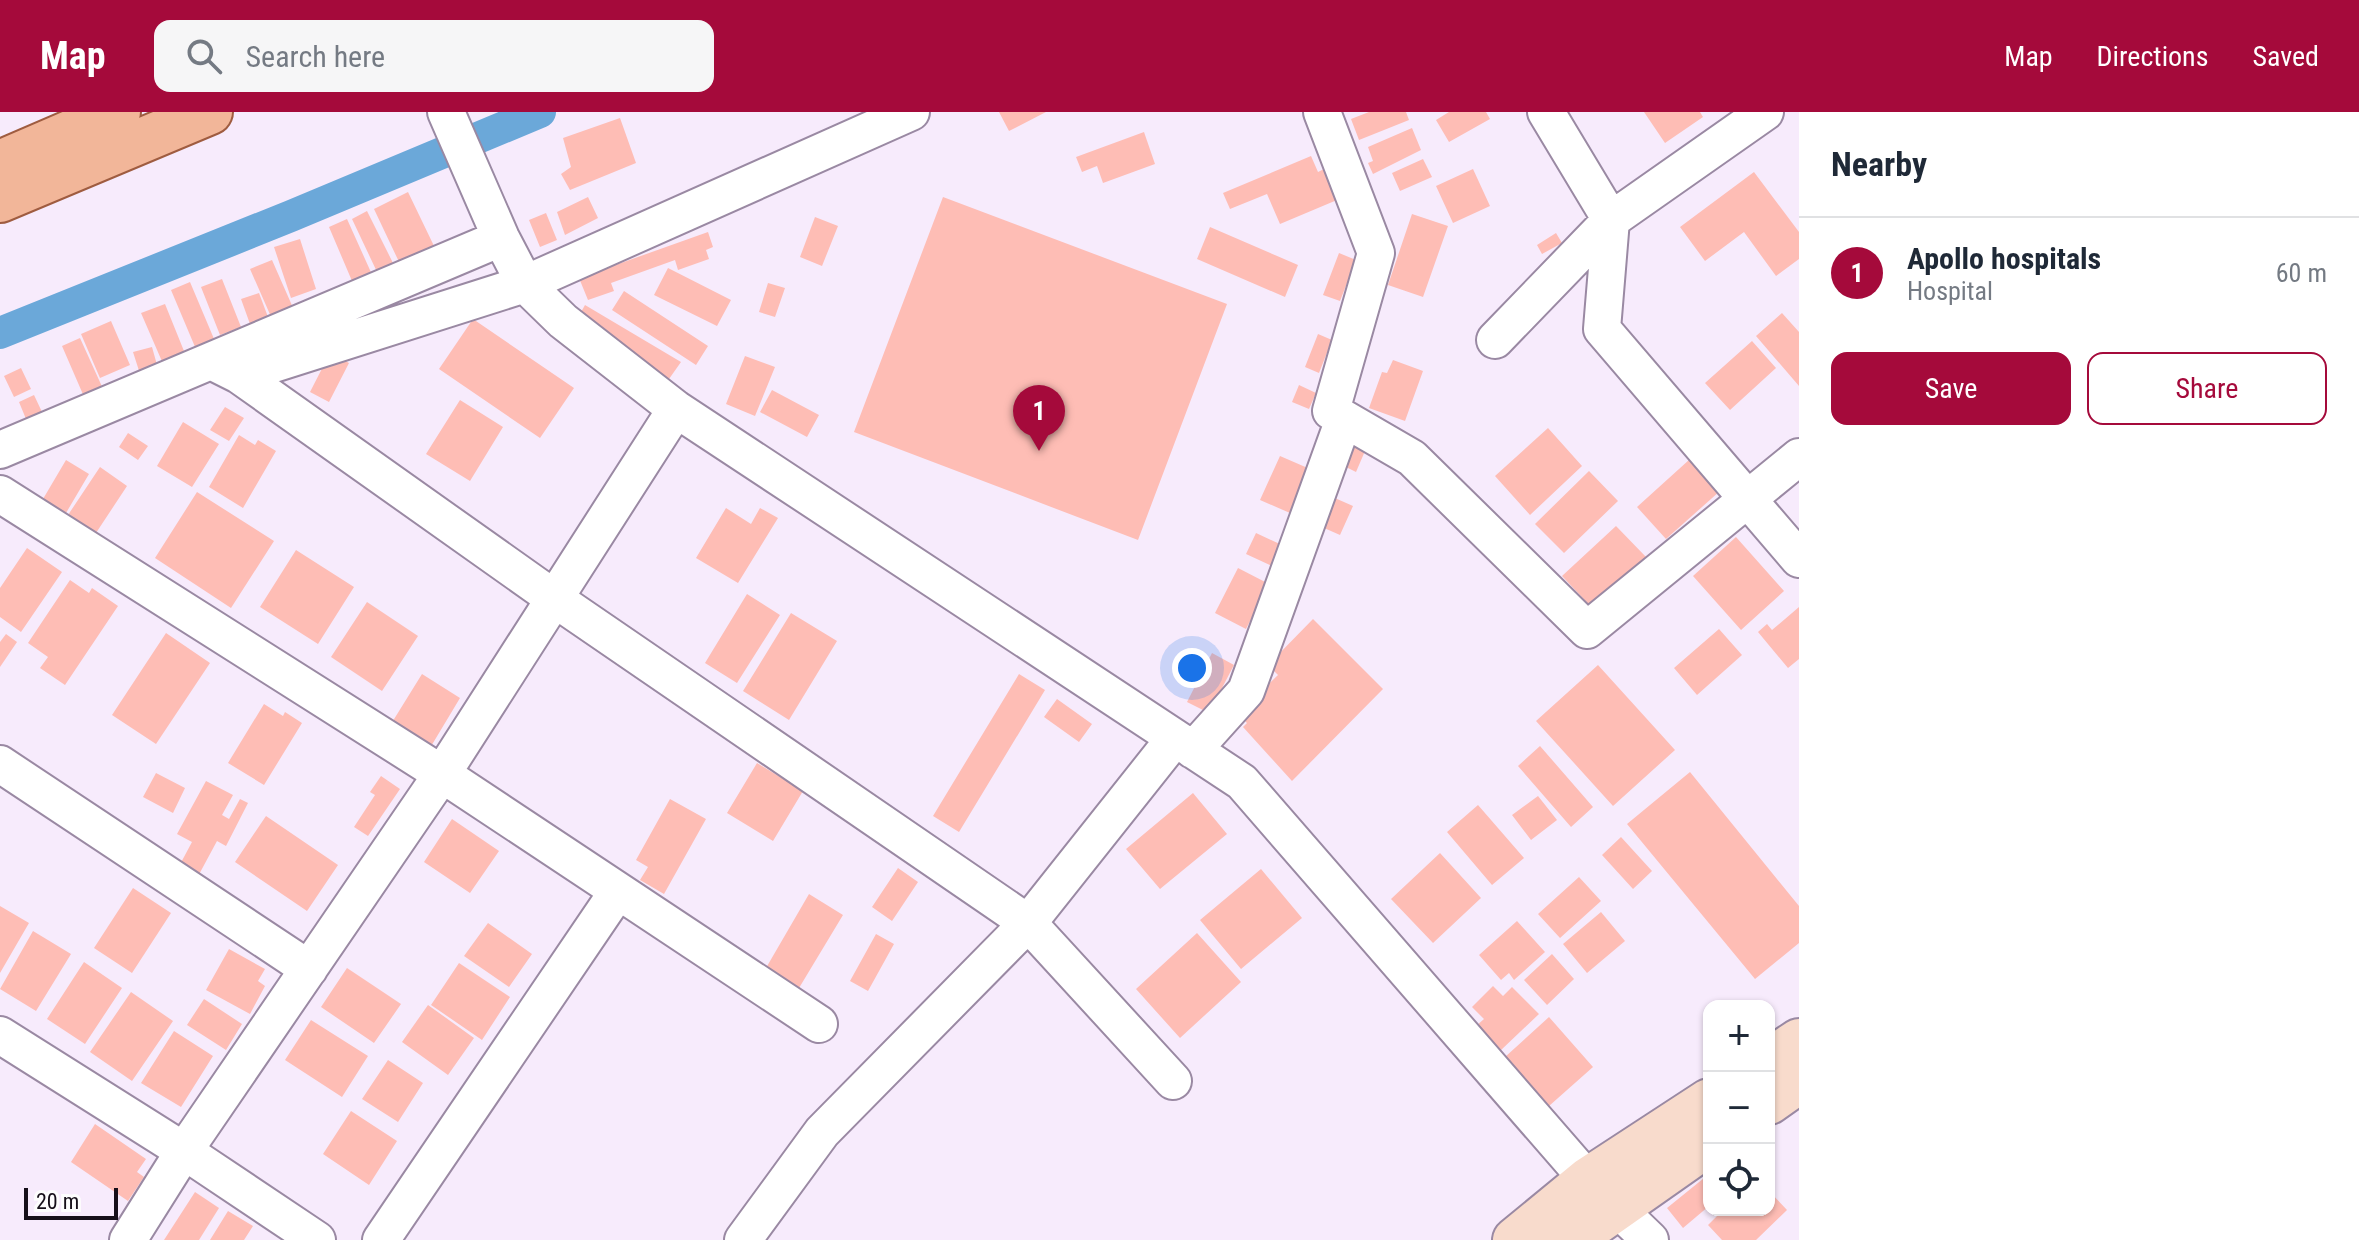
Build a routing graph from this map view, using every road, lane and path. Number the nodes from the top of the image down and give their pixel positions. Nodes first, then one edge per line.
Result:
1 (118, 112) edge
2 (210, 112) edge
3 (446, 112) edge
4 (911, 112) edge
5 (1322, 112) edge
6 (1546, 112) edge
7 (1765, 112) edge
8 (0, 163) edge
9 (0, 200) edge
10 (1611, 220) junction
11 (501, 238) junction
12 (525, 284) junction
13 (1495, 340) dead end
14 (225, 368) junction
15 (676, 409) junction
16 (1344, 419) junction
17 (0, 450) edge
18 (1799, 457) edge
19 (0, 494) edge
20 (1748, 499) junction
21 (1799, 559) edge
22 (555, 599) junction
23 (1184, 744) junction
24 (0, 764) edge
25 (442, 774) junction
26 (618, 891) junction
27 (1028, 923) junction
28 (309, 969) junction
29 (819, 1024) dead end
30 (0, 1035) edge
31 (1799, 1041) edge
32 (1775, 1057) edge
33 (1173, 1081) dead end
34 (1799, 1081) edge
35 (1775, 1098) edge
36 (1703, 1106) edge
37 (1707, 1144) edge
38 (184, 1151) junction
39 (1602, 1193) junction
40 (128, 1240) edge
41 (317, 1240) edge
42 (381, 1240) edge
43 (743, 1240) edge
44 (1515, 1240) edge
45 (1571, 1240) edge
46 (1650, 1240) edge

1 - 8 main road
2 - 9 main road
3 - 11 street
4 - 12 street
5 - 16 street
6 - 10 street
7 - 10 street
10 - 13 street
10 - 20 street
11 - 12 street
11 - 14 street
12 - 14 street
12 - 15 street
14 - 17 street
14 - 22 street
15 - 22 street
15 - 23 street
16 - 20 street
16 - 23 street
18 - 20 street
19 - 25 street
20 - 21 street
22 - 25 street
22 - 27 street
23 - 27 street
23 - 39 street
24 - 28 street
25 - 26 street
25 - 28 street
26 - 29 street
26 - 42 street
27 - 33 street
27 - 43 street
28 - 38 street
30 - 38 street
31 - 32 street
34 - 35 street
36 - 39 street
37 - 39 street
38 - 40 street
38 - 41 street
39 - 44 street
39 - 45 street
39 - 46 street

